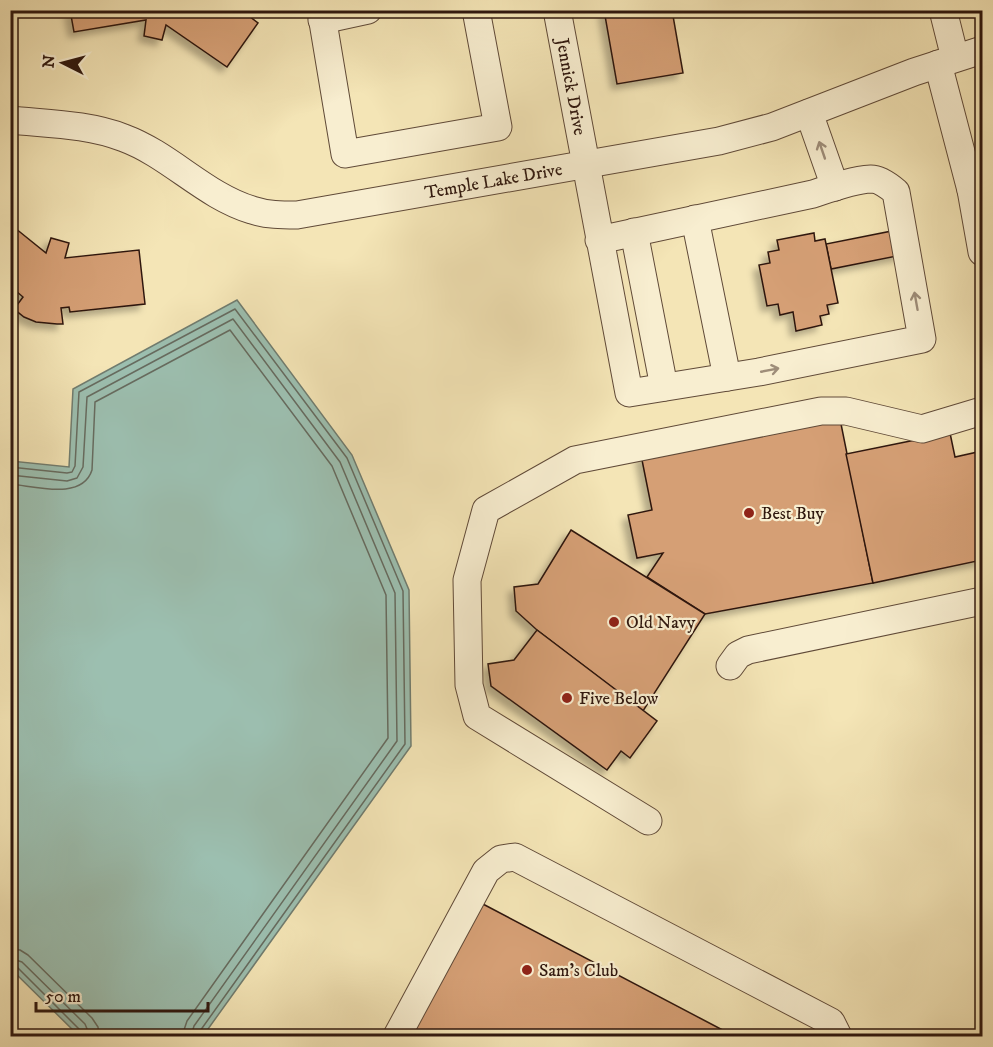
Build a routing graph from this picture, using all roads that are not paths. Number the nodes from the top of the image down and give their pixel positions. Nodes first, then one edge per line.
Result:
1 (368, 10) edge
2 (476, 10) edge
3 (557, 10) edge
4 (943, 10) edge
5 (321, 15) edge
6 (982, 50) edge
7 (947, 61) junction
8 (809, 112) junction
9 (10, 120) edge
10 (585, 164) junction
11 (835, 187) junction
12 (977, 192) edge
13 (695, 219) junction
14 (634, 232) junction
15 (599, 240) junction
16 (982, 252) edge
17 (727, 377) junction
18 (664, 387) junction
19 (982, 411) edge
20 (982, 602) edge
21 (730, 666) dead end
22 (648, 821) dead end
23 (398, 1036) edge
24 (838, 1036) edge

1 - 5 street
2 - 5 street
3 - 10 street, Jennick Drive
4 - 7 street
6 - 7 street, Temple Lake Drive
7 - 8 street, Temple Lake Drive
7 - 12 street
8 - 10 street, Temple Lake Drive
11 -> 8 street
9 - 10 street, Temple Lake Drive
10 - 15 street, Jennick Drive
11 - 13 street
17 -> 11 street
12 - 16 street
13 - 14 street
13 - 17 street
14 - 15 street
14 - 18 street
15 - 18 street, Jennick Drive
17 - 18 street
19 - 22 street
20 - 21 street
23 - 24 street

